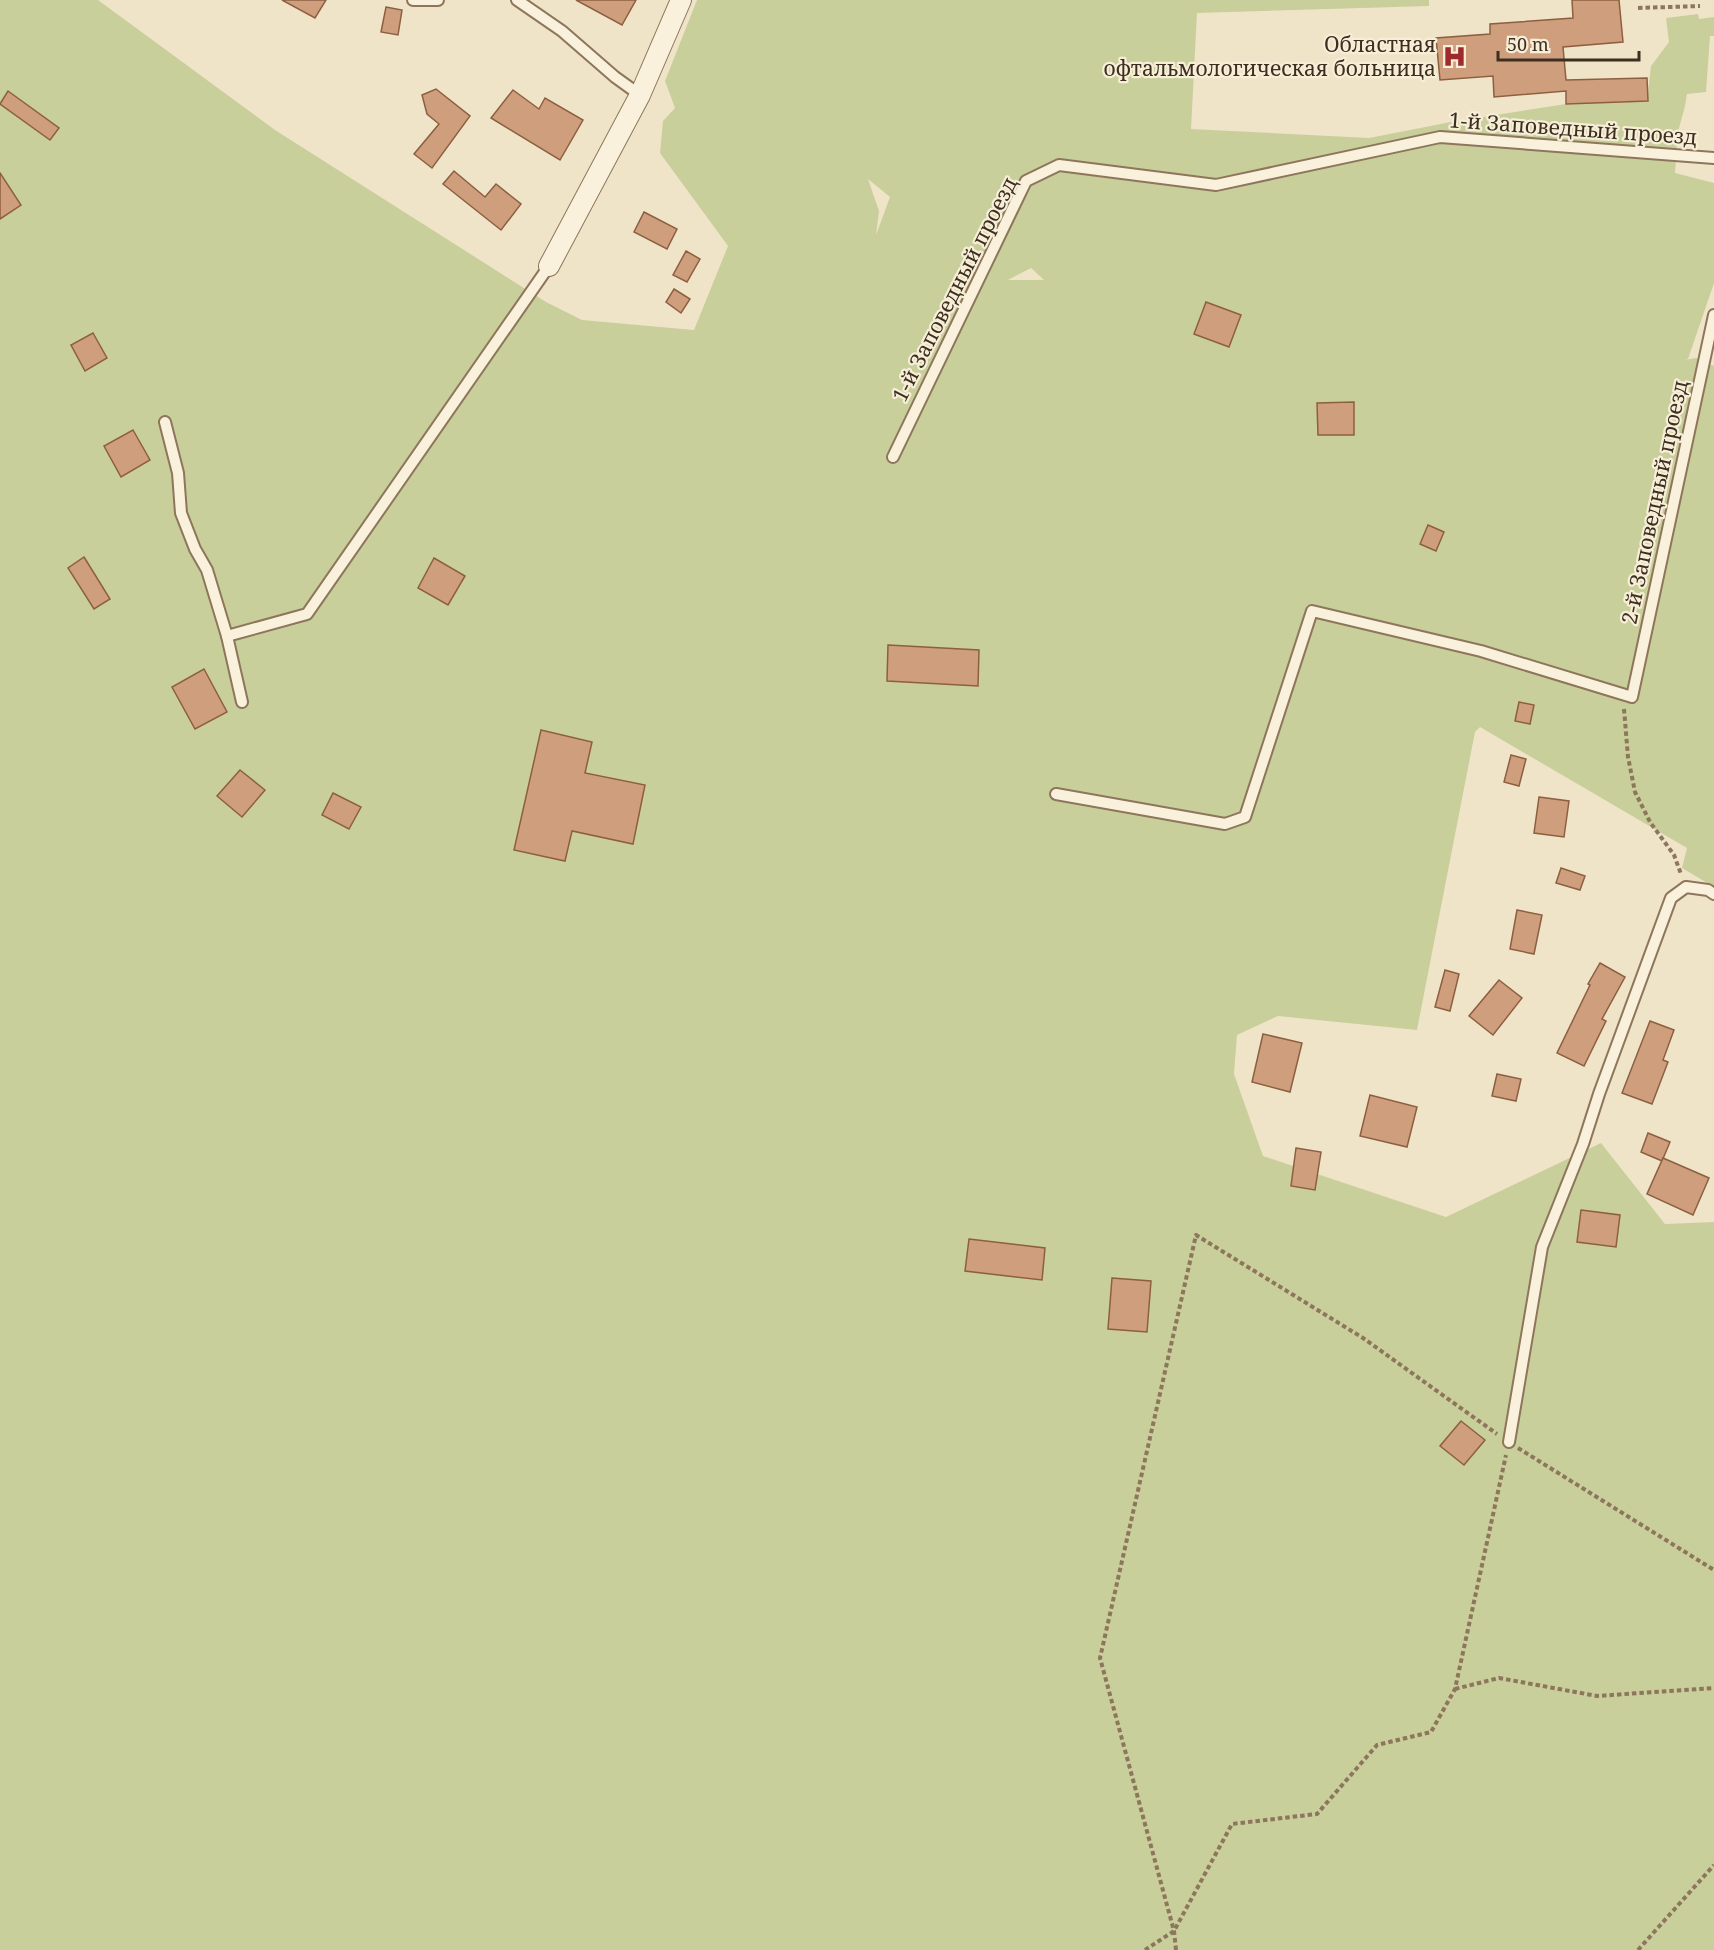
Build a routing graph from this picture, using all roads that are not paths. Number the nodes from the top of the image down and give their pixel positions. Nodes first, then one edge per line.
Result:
1 (413, 0) edge
2 (438, 0) edge
3 (517, 0) edge
4 (681, 0) edge
5 (640, 95) junction
6 (1714, 158) edge
7 (549, 266) joint
8 (1714, 315) edge
9 (165, 422) dead end
10 (893, 457) dead end
11 (227, 636) junction
12 (242, 702) dead end
13 (1056, 794) dead end
14 (1714, 894) edge
15 (1509, 1442) road end

1 - 2 lane
3 - 5 lane
4 - 5 street
5 - 7 street
6 - 10 lane, 1-й Заповедный проезд
7 - 11 lane
8 - 13 lane, 2-й Заповедный проезд
9 - 11 lane
11 - 12 lane
14 - 15 lane

